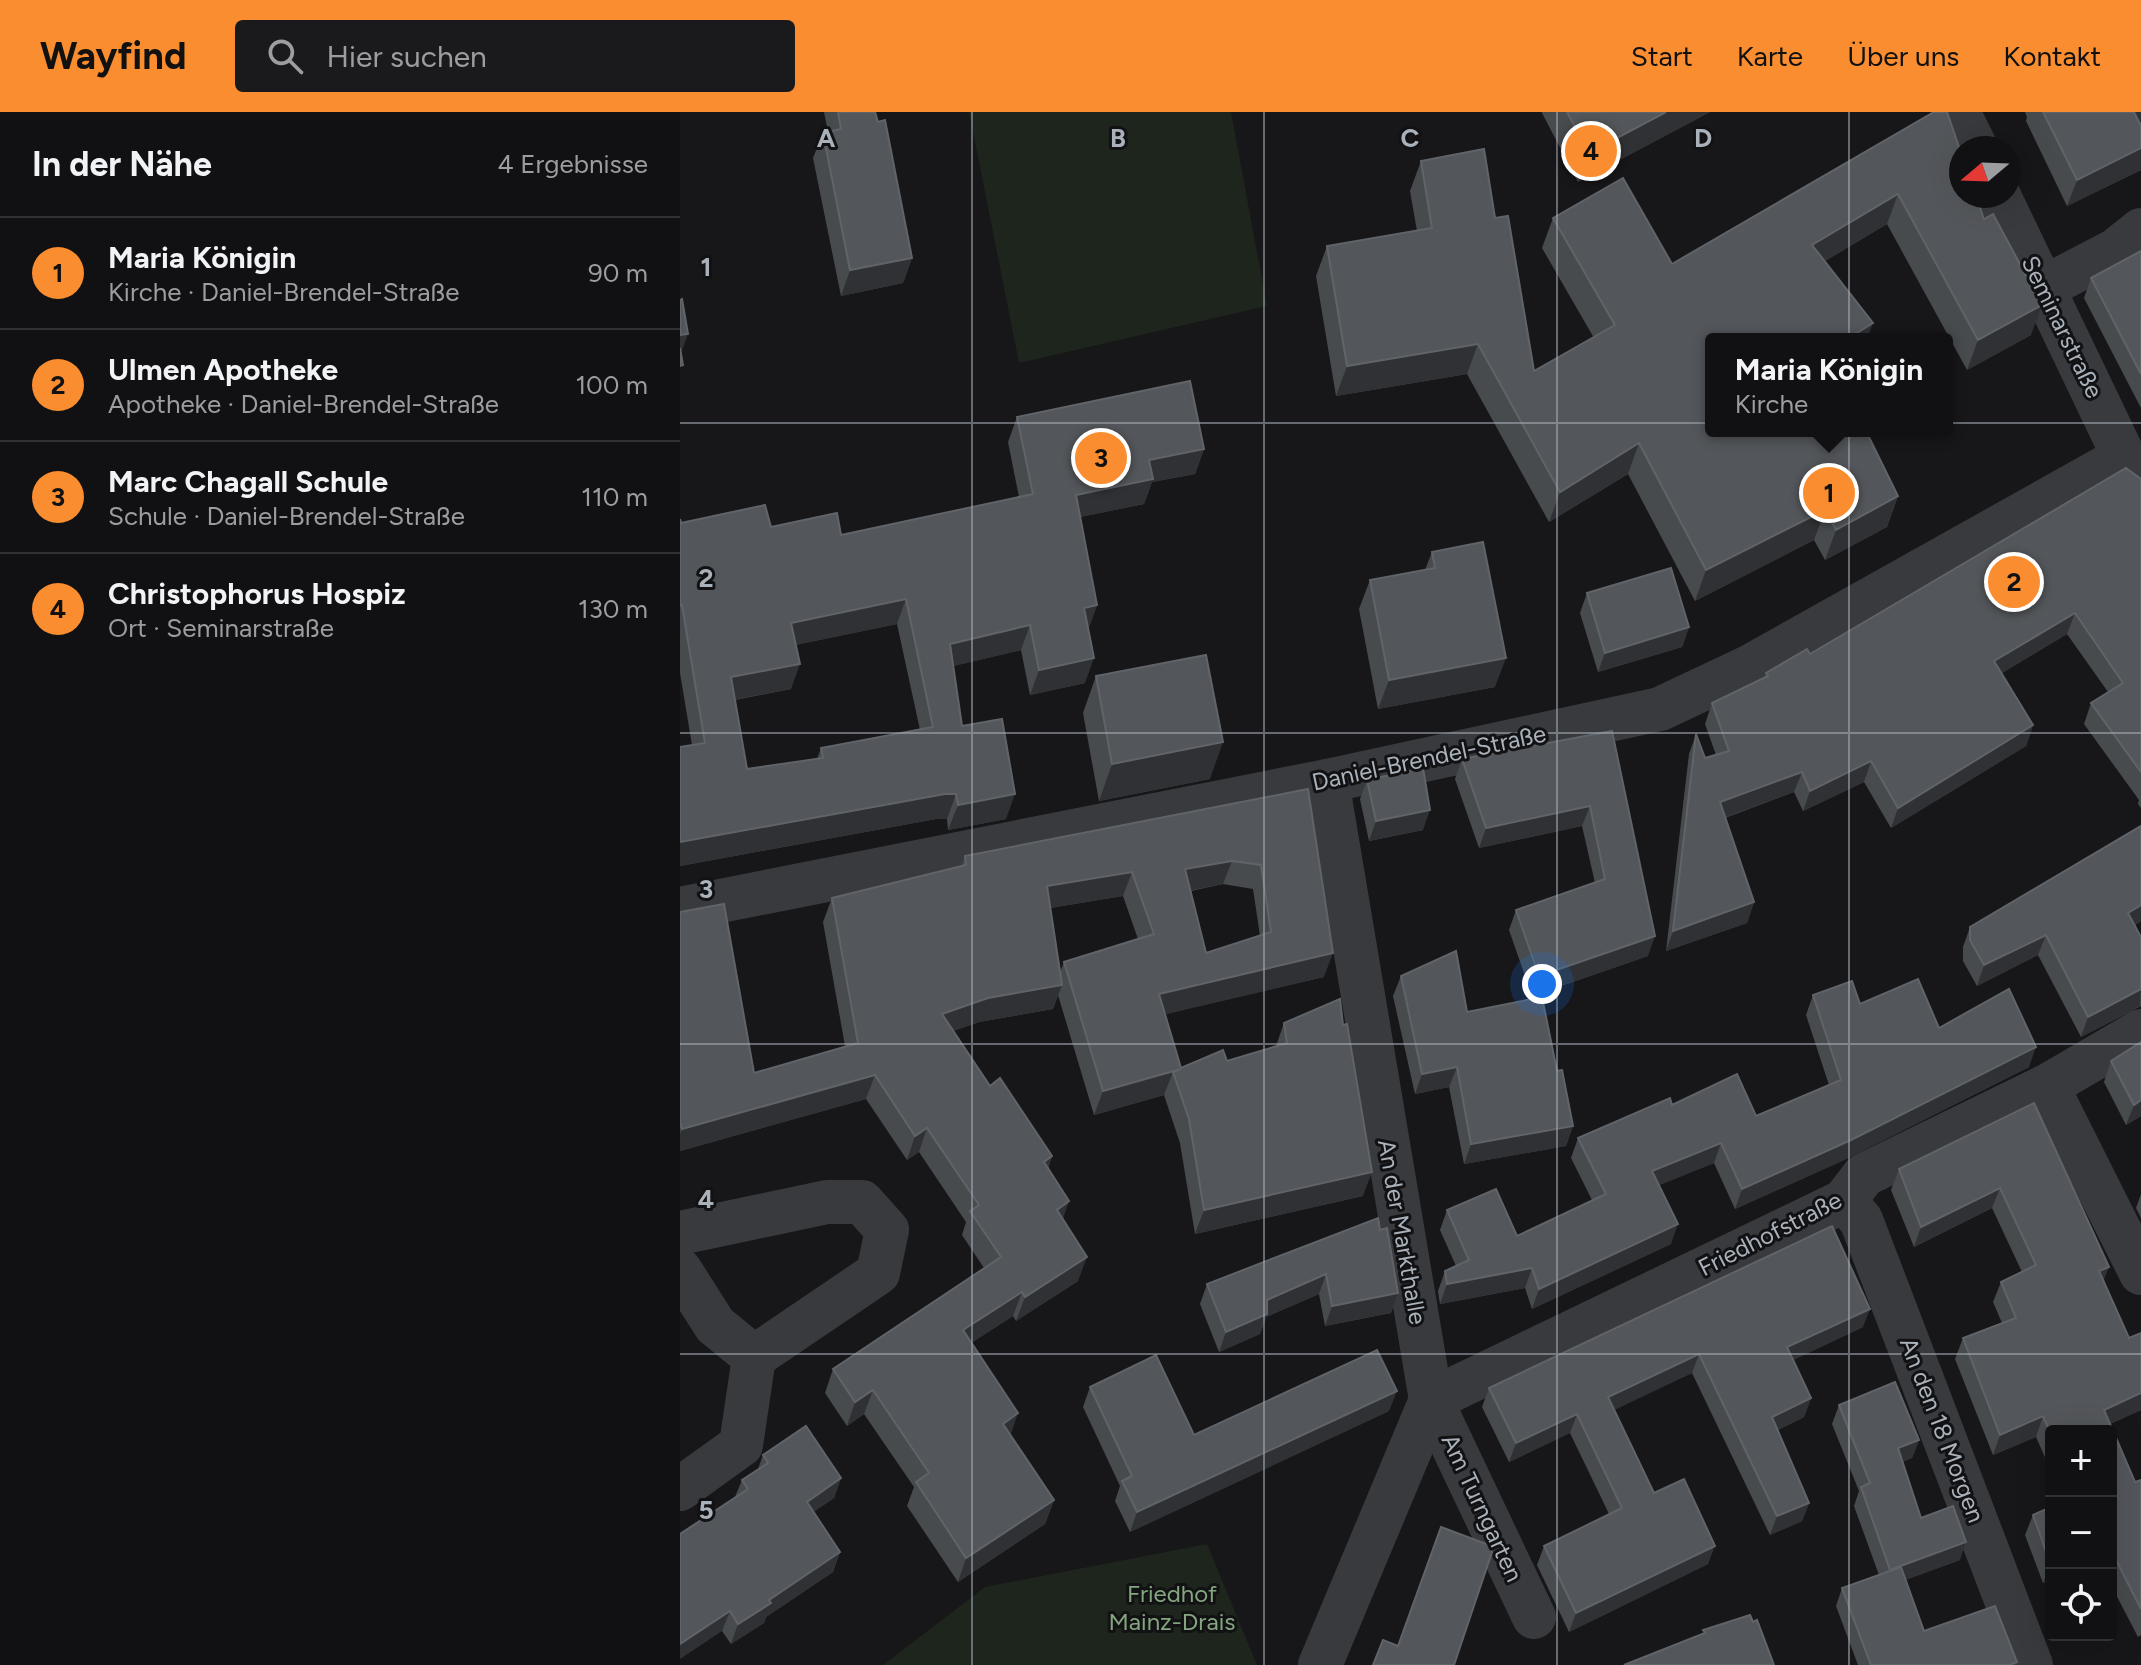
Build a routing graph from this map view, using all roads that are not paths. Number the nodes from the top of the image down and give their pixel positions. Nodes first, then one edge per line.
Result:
1 (1958, 112) edge
2 (1970, 136) edge
3 (2005, 208) edge
4 (2141, 230) edge
5 (2043, 288) junction
6 (2132, 466) edge
7 (1327, 781) junction
8 (680, 909) edge
9 (2141, 1031) edge
10 (2047, 1086) junction
11 (1844, 1201) junction
12 (680, 1233) edge
13 (680, 1270) edge
14 (2141, 1273) edge
15 (754, 1357) junction
16 (1431, 1400) junction
17 (680, 1489) edge
18 (1534, 1617) dead end
19 (1320, 1665) edge
20 (2031, 1665) edge

1 - 2 street
3 - 5 street, Seminarstraße
4 - 5 street
5 - 6 street, Seminarstraße
6 - 7 street, Daniel-Brendel-Straße
7 - 8 street, Daniel-Brendel-Straße
7 - 16 street, An der Markthalle
9 - 10 street, Friedhofstraße
10 - 11 street, Friedhofstraße
10 - 14 street
11 - 16 street, Friedhofstraße
11 - 20 street, An den 18 Morgen
12 - 15 street
13 - 15 street
15 - 17 street
16 - 18 street, Am Turngarten
16 - 19 street

